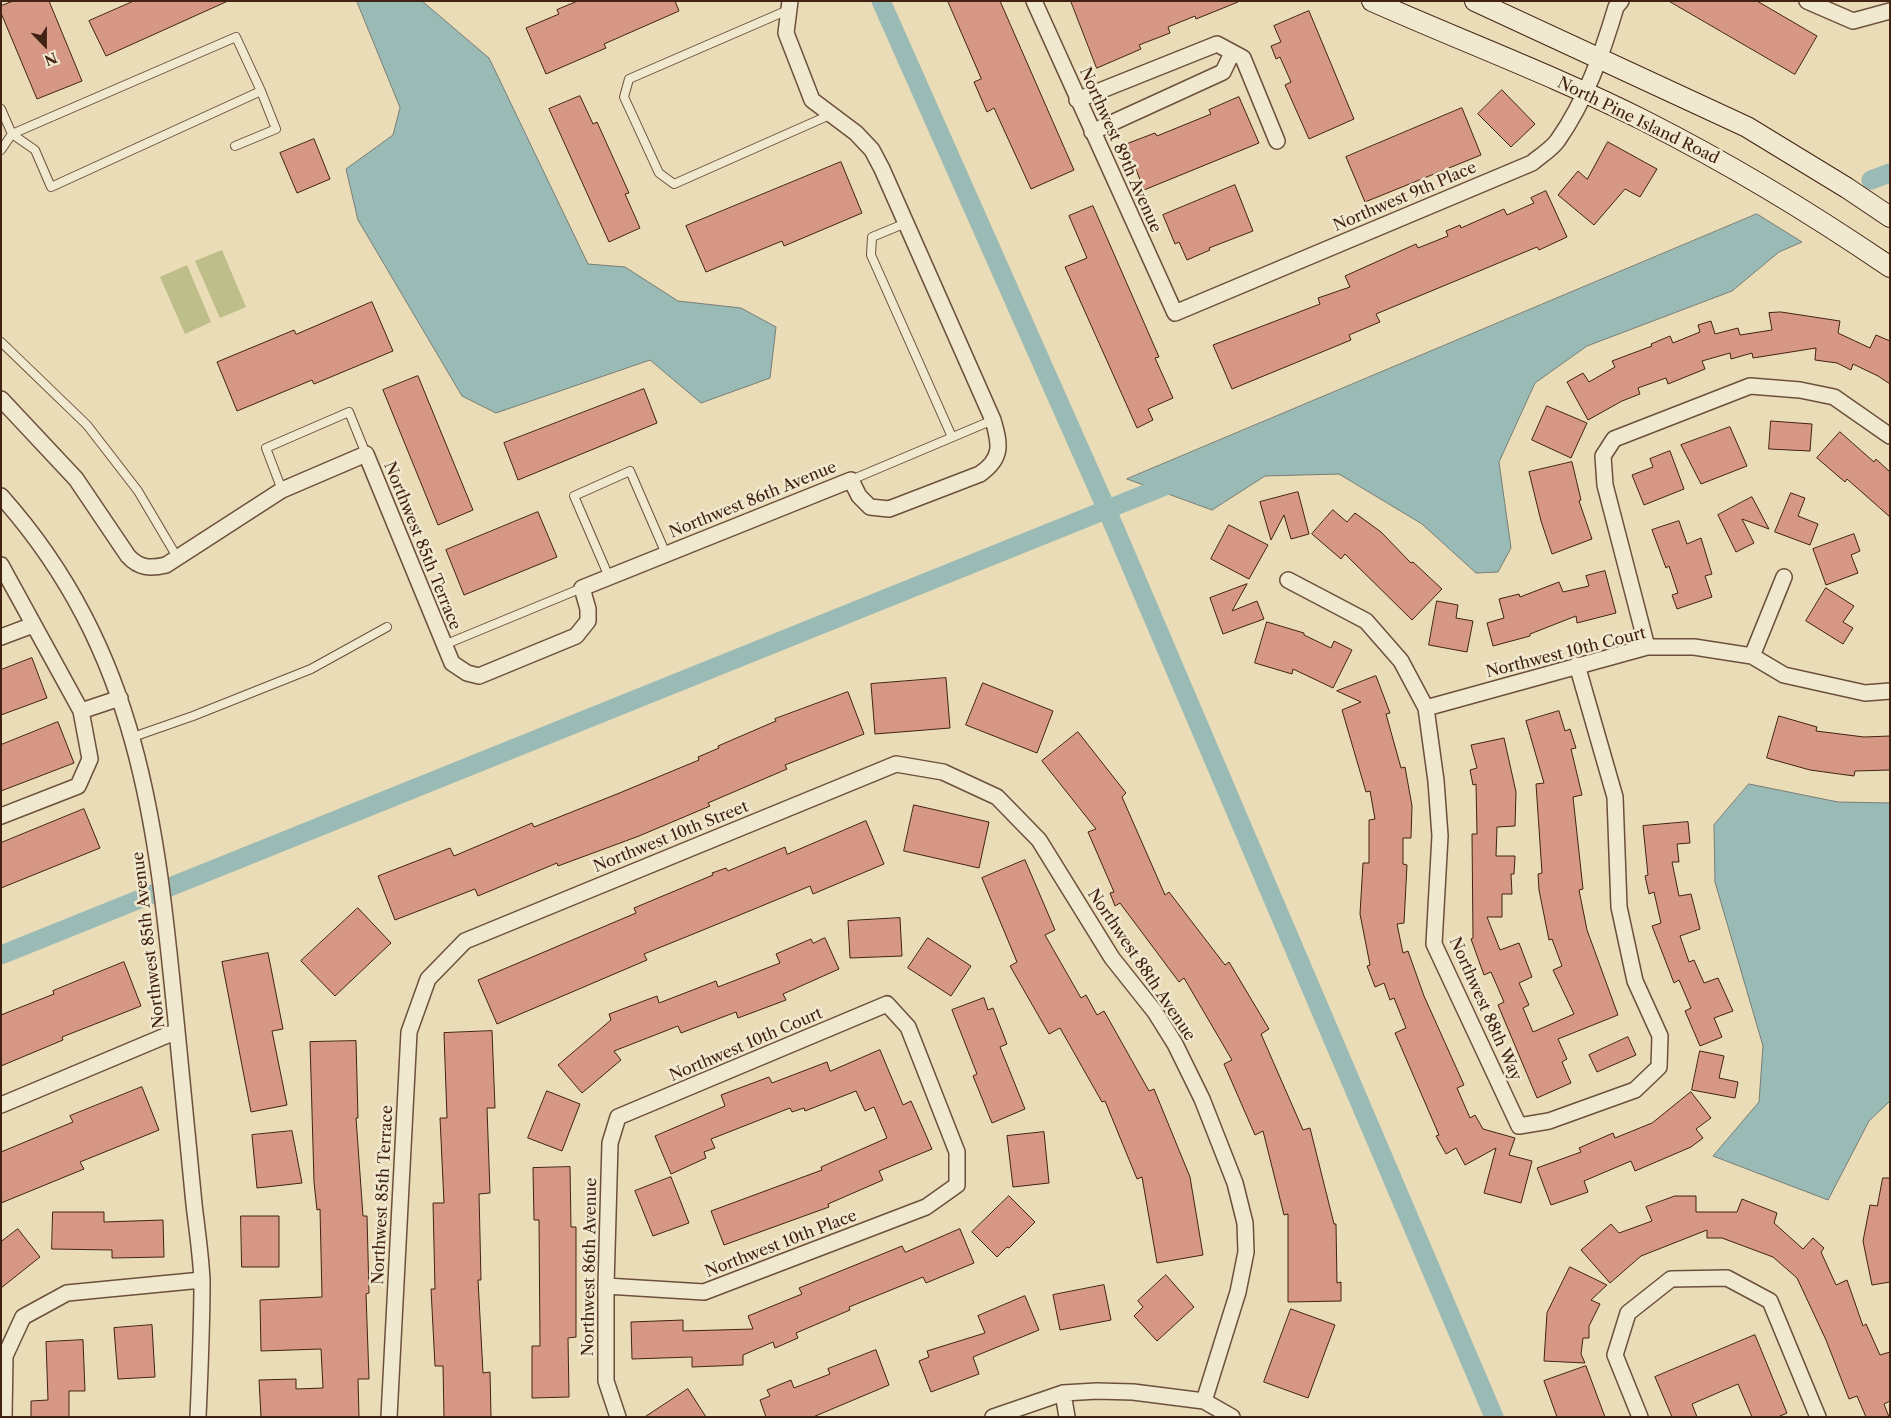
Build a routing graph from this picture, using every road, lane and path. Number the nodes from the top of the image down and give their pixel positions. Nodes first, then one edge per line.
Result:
1 (1034, 1) edge
2 (1372, 1) edge
3 (1475, 1) edge
4 (1808, 1) edge
5 (1618, 3) edge
6 (789, 6) edge
7 (1890, 11) edge
8 (1232, 53) junction
9 (1601, 58) junction
10 (261, 92) junction
11 (1585, 93) junction
12 (1077, 100) junction
13 (1, 110) edge
14 (832, 114) junction
15 (1092, 132) junction
16 (12, 134) junction
17 (1277, 141) dead end
18 (235, 146) dead end
19 (1, 150) edge
20 (1890, 217) edge
21 (906, 223) junction
22 (1890, 267) edge
23 (1175, 313) joint
24 (1, 342) edge
25 (1, 399) edge
26 (993, 420) junction
27 (1890, 436) edge
28 (952, 437) junction
29 (366, 454) junction
30 (851, 480) junction
31 (282, 490) junction
32 (1, 496) edge
33 (666, 554) junction
34 (177, 558) junction
35 (1, 565) edge
36 (609, 577) junction
37 (1784, 577) dead end
38 (1288, 580) dead end
39 (582, 588) junction
40 (33, 625) junction
41 (387, 627) dead end
42 (1, 638) edge
43 (444, 645) junction
44 (1647, 648) junction
45 (1752, 656) junction
46 (1577, 665) junction
47 (1890, 691) edge
48 (120, 698) junction
49 (1426, 708) junction
50 (81, 710) junction
51 (133, 737) junction
52 (943, 772) joint
53 (1, 816) edge
54 (428, 979) joint
55 (177, 1031) junction
56 (1, 1105) edge
57 (618, 1117) joint
58 (957, 1185) joint
59 (202, 1280) junction
60 (606, 1286) junction
61 (1063, 1393) junction
62 (1204, 1401) junction
63 (4, 1417) edge
64 (198, 1417) edge
65 (389, 1417) edge
66 (618, 1417) edge
67 (993, 1417) edge
68 (1066, 1417) edge
69 (1232, 1417) edge
70 (1640, 1417) edge
71 (1818, 1417) edge

1 - 12 street, Northwest 89th Avenue
2 - 11 main road, North Pine Island Road
3 - 9 main road
4 - 7 street
5 - 9 street, Northwest 9th Place
6 - 14 street, Northwest 86th Avenue
6 - 14 lane
8 - 12 street
8 - 15 street
8 - 17 street
9 - 11 street, Northwest 9th Place
9 - 20 main road
10 - 16 lane
10 - 16 lane
10 - 18 lane
11 - 22 main road, North Pine Island Road
11 - 23 street, Northwest 9th Place
12 - 15 street, Northwest 89th Avenue
13 - 16 lane
14 - 21 street, Northwest 86th Avenue
15 - 23 street, Northwest 89th Avenue
16 - 19 lane
21 - 26 street, Northwest 86th Avenue
21 - 28 lane
24 - 34 lane
25 - 34 street, Northwest 85th Terrace
26 - 28 lane
26 - 30 street, Northwest 86th Avenue
27 - 44 street
28 - 30 lane
29 - 31 street, Northwest 85th Terrace
29 - 31 lane
29 - 43 street, Northwest 85th Terrace
30 - 33 street, Northwest 86th Avenue
31 - 34 street, Northwest 85th Terrace
32 - 48 street, Northwest 85th Avenue
33 - 36 street, Northwest 86th Avenue
33 - 36 lane
35 - 40 street
36 - 39 street, Northwest 86th Avenue
37 - 45 street
38 - 49 street, Northwest 88th Way
39 - 43 lane
39 - 43 street
40 - 42 street
40 - 50 street
41 - 51 lane
44 - 45 street, Northwest 10th Court
44 - 46 street, Northwest 10th Court
45 - 47 street, Northwest 10th Court
46 - 49 street, Northwest 10th Court
46 - 49 street, Northwest 88th Way
48 - 50 street
48 - 51 street, Northwest 85th Avenue
50 - 53 street
51 - 55 street, Northwest 85th Avenue
52 - 54 street, Northwest 10th Street
52 - 62 street, Northwest 88th Avenue
54 - 65 street, Northwest 85th Terrace
55 - 56 street
55 - 59 street, Northwest 85th Avenue
57 - 58 street, Northwest 10th Court
57 - 60 street, Northwest 86th Avenue
58 - 60 street, Northwest 10th Place
59 - 63 street
59 - 64 street, Northwest 85th Avenue
60 - 66 street, Northwest 86th Avenue
61 - 62 street
61 - 67 street
61 - 68 street
62 - 69 street
70 - 71 street

